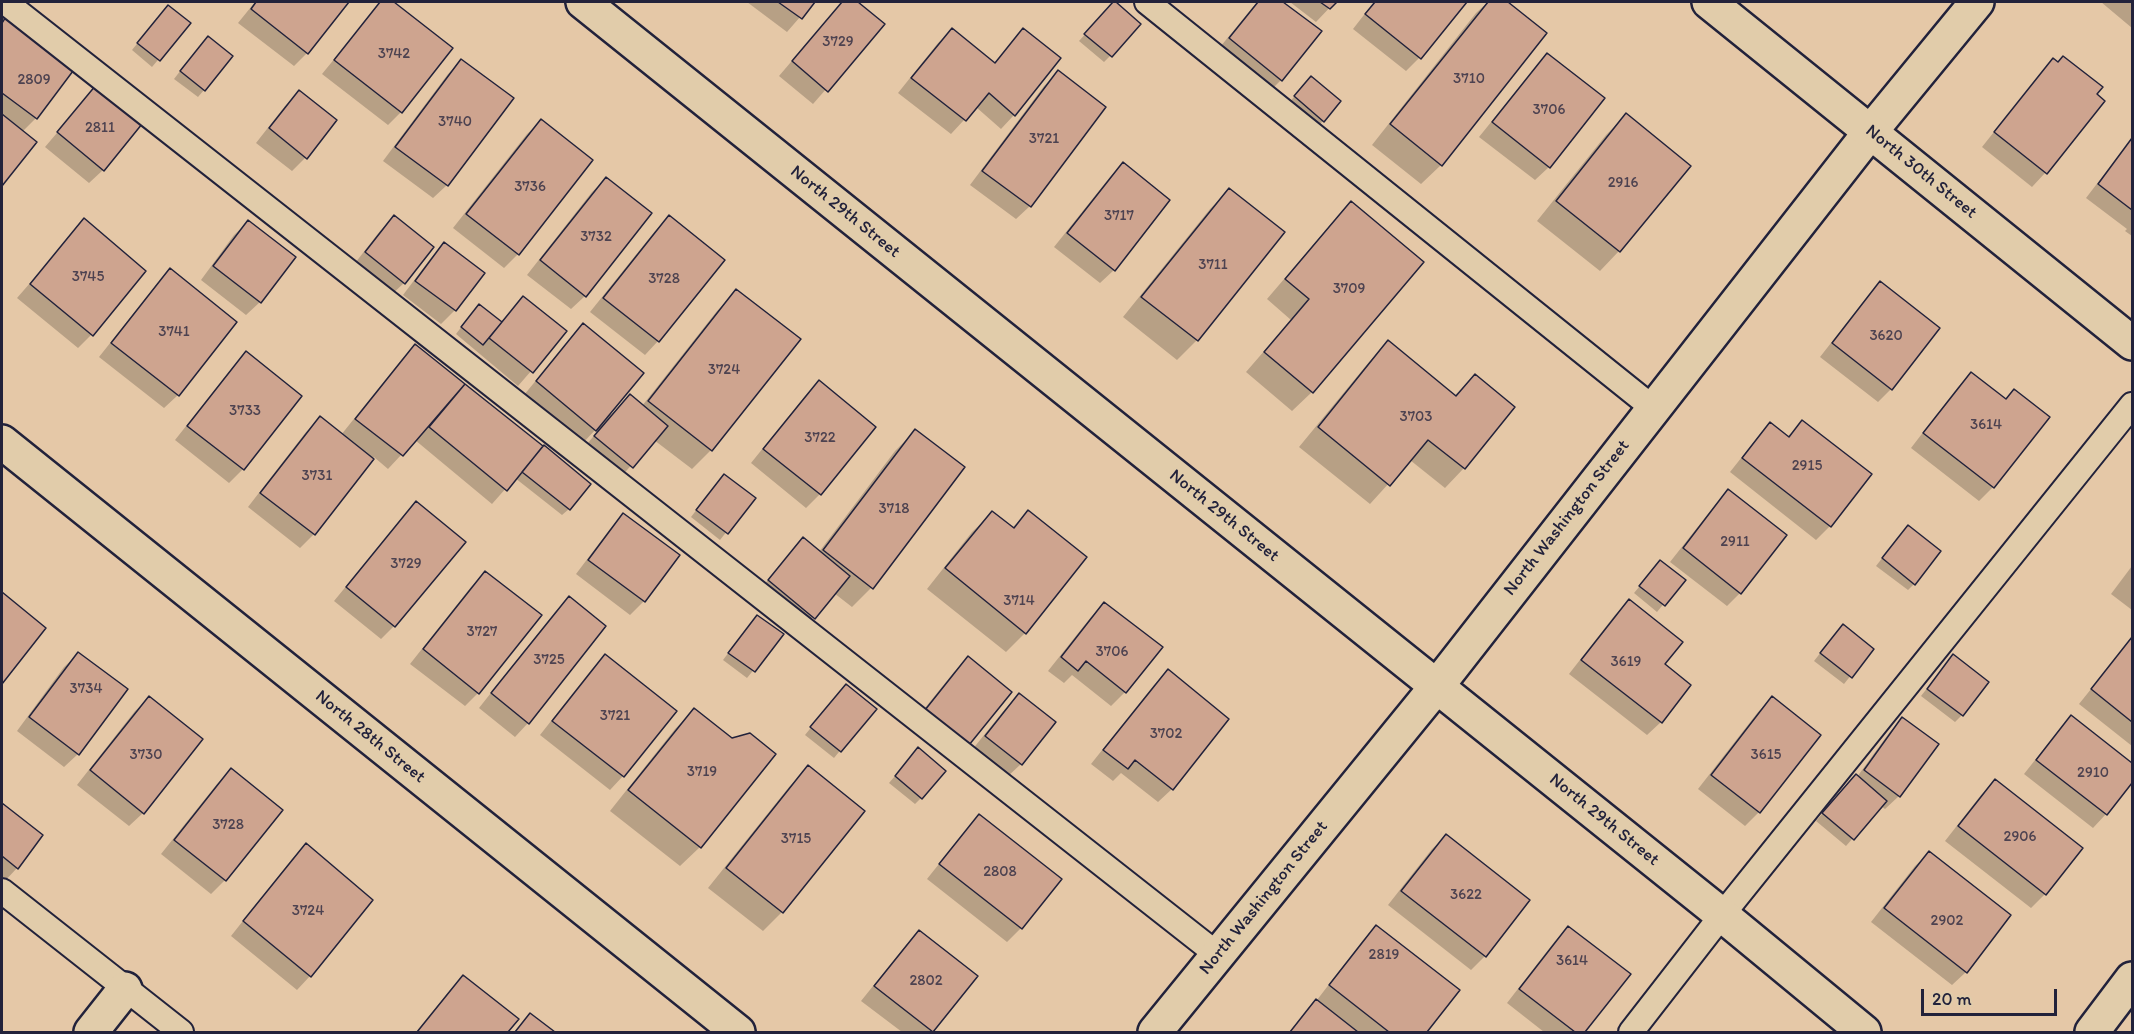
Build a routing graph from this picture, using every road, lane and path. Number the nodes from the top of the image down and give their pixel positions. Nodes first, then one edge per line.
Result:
1 (5, 2) edge
2 (583, 2) edge
3 (1147, 2) edge
4 (1709, 2) edge
5 (1977, 2) edge
6 (1871, 131) junction
7 (2133, 343) edge
8 (2133, 405) edge
9 (1653, 408) junction
10 (2, 442) edge
11 (1437, 686) junction
12 (2, 891) edge
13 (1722, 915) junction
14 (1218, 955) junction
15 (2133, 979) edge
16 (125, 988) junction
17 (91, 1032) edge
18 (181, 1032) edge
19 (738, 1032) edge
20 (1155, 1032) edge
21 (1631, 1032) edge
22 (1864, 1032) edge
23 (2092, 1032) edge

1 - 14 lane
2 - 11 street, North 29th Street
3 - 9 lane
4 - 6 street, North 30th Street
5 - 6 street, North Washington Street
6 - 7 street, North 30th Street
6 - 9 street, North Washington Street
8 - 13 lane
9 - 11 street, North Washington Street
10 - 19 street, North 28th Street
11 - 13 street, North 29th Street
11 - 14 street, North Washington Street
12 - 16 lane
13 - 21 lane
13 - 22 street, North 29th Street
14 - 20 street, North Washington Street
15 - 23 street
16 - 17 street
16 - 18 lane

